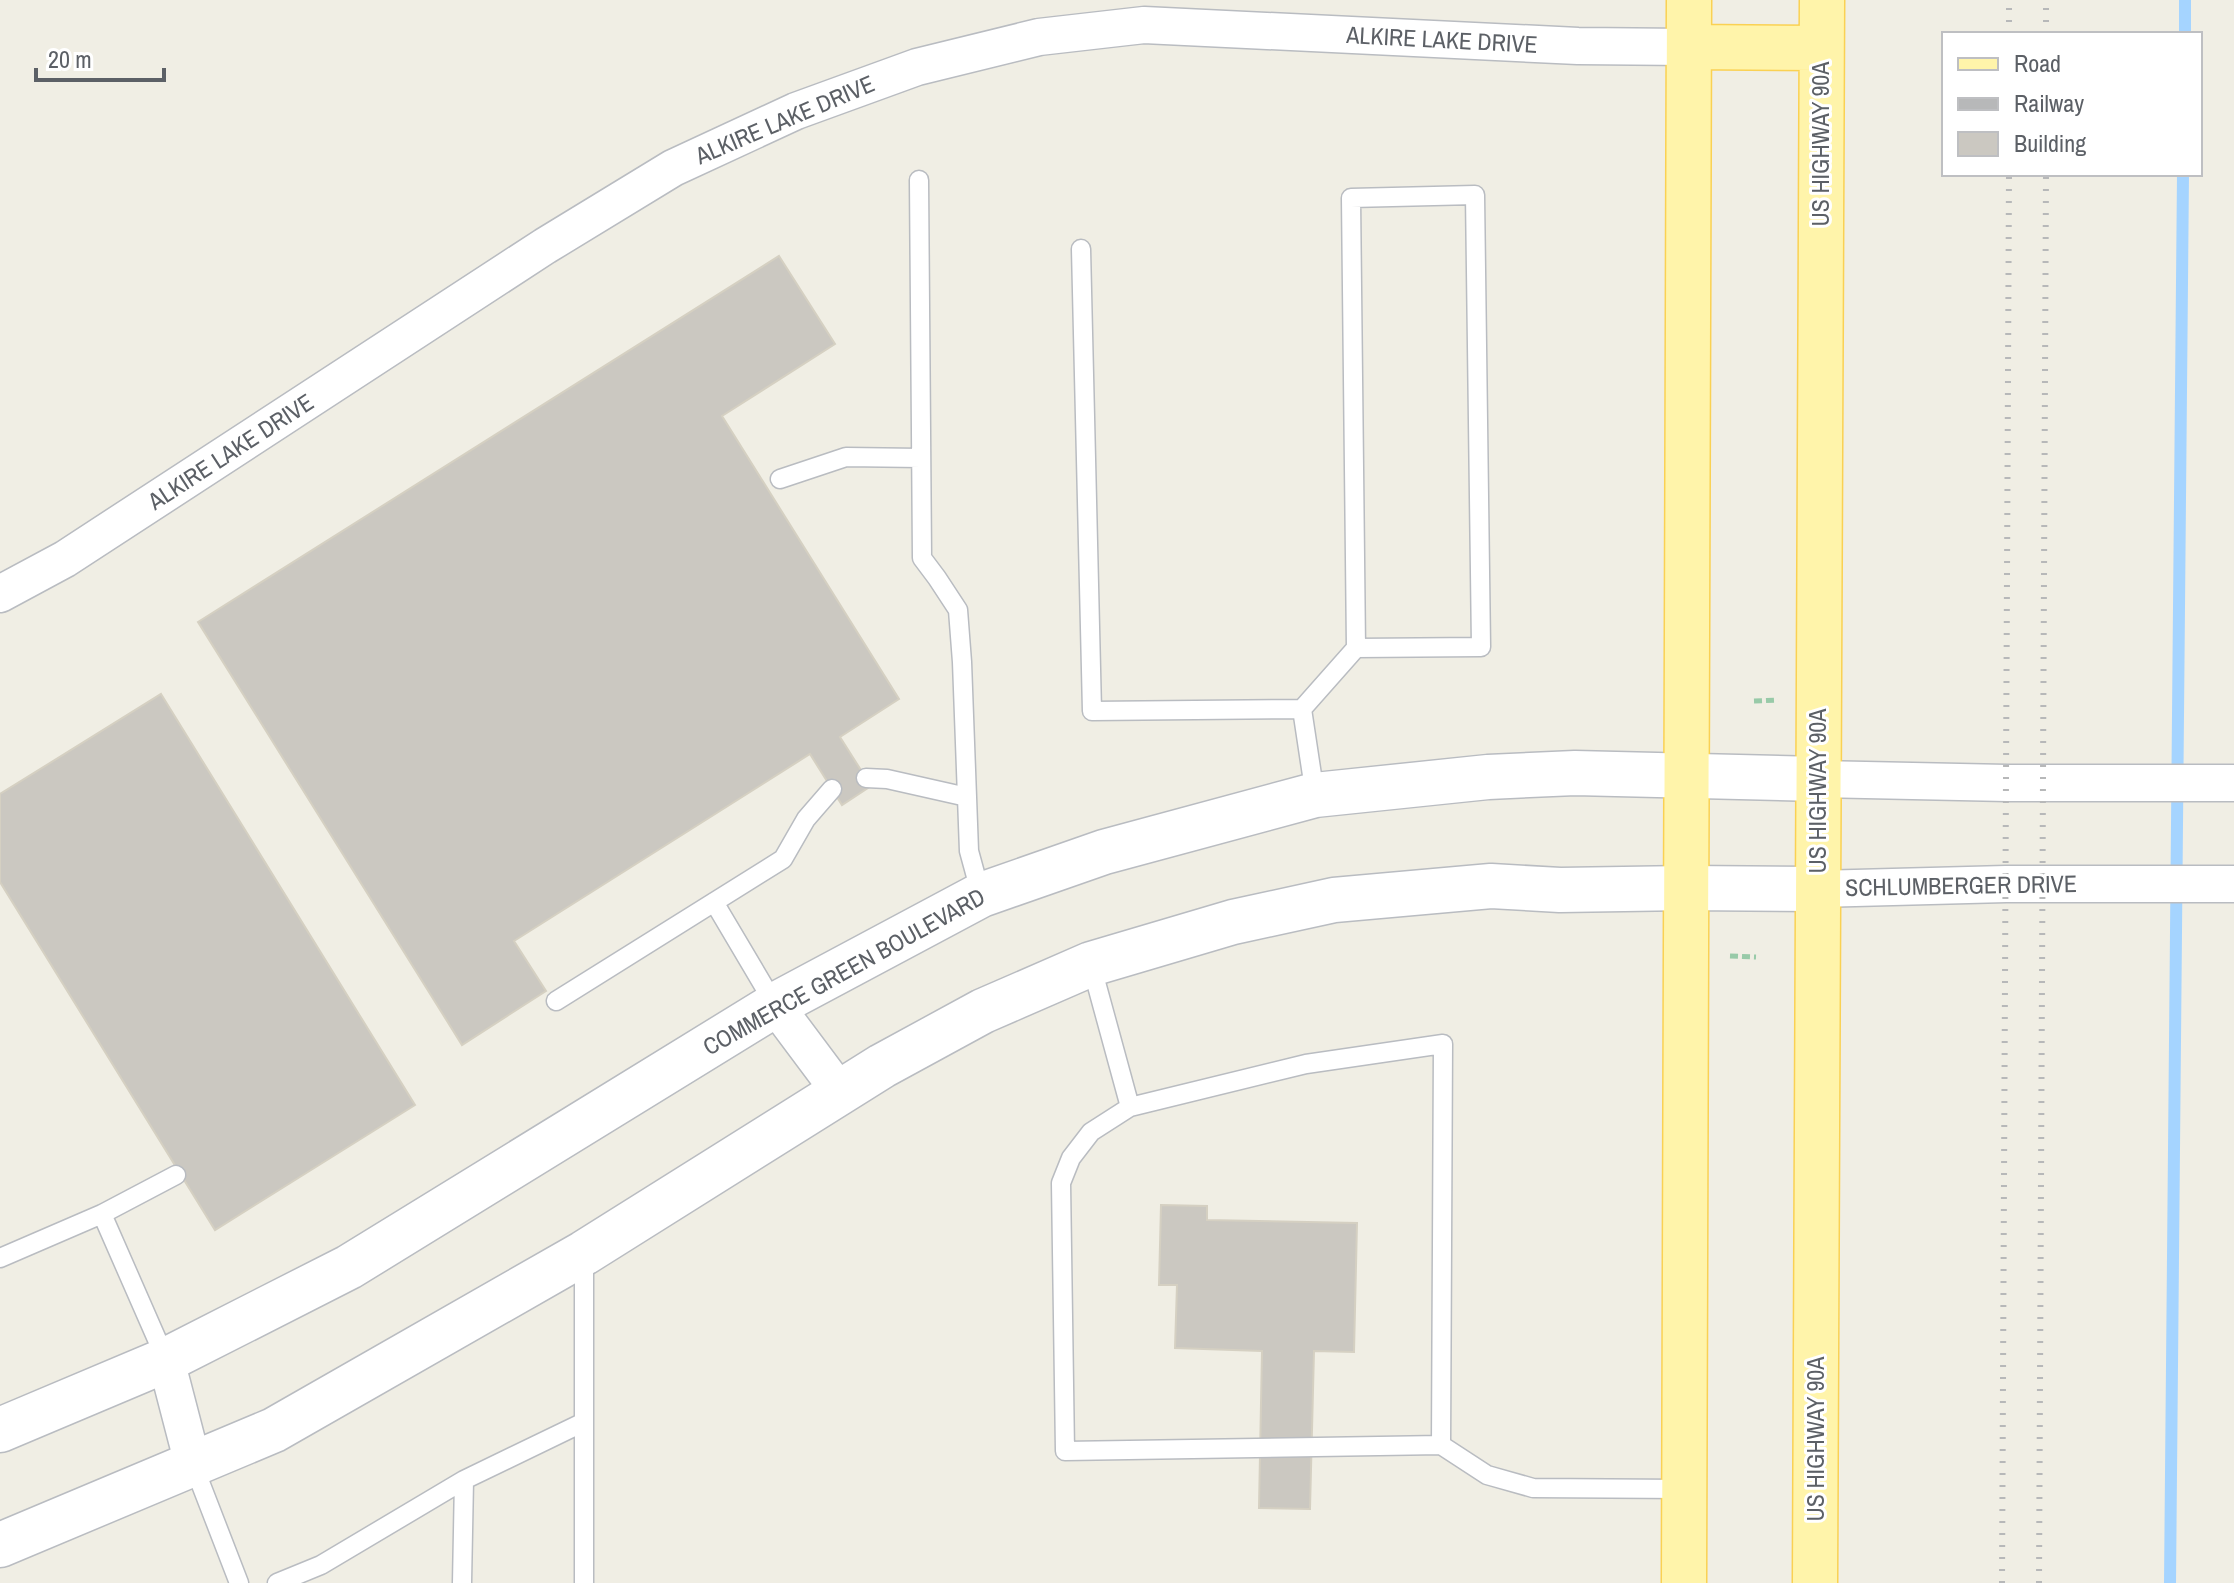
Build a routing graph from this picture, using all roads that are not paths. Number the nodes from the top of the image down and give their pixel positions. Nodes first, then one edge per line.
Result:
1 (1689, 0) edge
2 (1822, 0) edge
3 (1689, 47) junction
4 (1821, 48) junction
5 (919, 180) dead end
6 (1081, 249) dead end
7 (921, 458) junction
8 (780, 479) dead end
9 (0, 594) edge
10 (1356, 648) junction
11 (1302, 709) junction
12 (1687, 776) junction
13 (866, 778) dead end
14 (1818, 779) junction
15 (2234, 783) edge
16 (832, 789) dead end
17 (1315, 795) junction
18 (967, 797) junction
19 (2234, 884) edge
20 (1687, 888) junction
21 (1817, 889) junction
22 (981, 895) junction
23 (714, 902) junction
24 (1091, 964) junction
25 (556, 1001) dead end
26 (775, 1005) junction
27 (840, 1092) junction
28 (1130, 1107) junction
29 (176, 1175) dead end
30 (102, 1214) junction
31 (584, 1253) junction
32 (0, 1258) edge
33 (166, 1360) junction
34 (584, 1422) junction
35 (0, 1430) edge
36 (1441, 1445) junction
37 (193, 1464) junction
38 (464, 1480) junction
39 (1685, 1489) junction
40 (0, 1545) edge
41 (321, 1565) junction
42 (239, 1583) edge
43 (277, 1583) edge
44 (329, 1583) edge
45 (462, 1583) edge
46 (584, 1583) edge
47 (1684, 1583) edge
48 (1815, 1583) edge

1 - 3 main road
2 - 4 main road, US HIGHWAY 90A
3 - 4 main road
3 - 9 street, ALKIRE LAKE DRIVE
3 - 12 main road
4 - 14 main road, US HIGHWAY 90A
5 - 7 lane
6 - 11 lane
7 - 8 lane
7 - 18 lane
10 - 10 lane
10 - 11 lane
11 - 17 lane
12 - 14 street, COMMERCE GREEN BOULEVARD
12 - 17 street, COMMERCE GREEN BOULEVARD
12 - 20 main road
13 - 18 lane
14 - 15 street
14 - 21 main road, US HIGHWAY 90A
16 - 23 lane
17 - 22 street, COMMERCE GREEN BOULEVARD
18 - 22 lane
19 - 21 street, SCHLUMBERGER DRIVE
20 - 21 street, SCHLUMBERGER DRIVE
20 - 24 street
20 - 39 main road
21 - 48 main road, US HIGHWAY 90A
22 - 26 street, COMMERCE GREEN BOULEVARD
23 - 25 lane
23 - 26 lane
24 - 27 street
24 - 28 lane
26 - 27 street
26 - 33 street, COMMERCE GREEN BOULEVARD
27 - 31 street
28 - 36 lane
28 - 36 lane
29 - 30 lane
30 - 32 lane
30 - 33 lane
31 - 34 lane
31 - 37 street
33 - 35 street, COMMERCE GREEN BOULEVARD
33 - 37 street
34 - 38 lane
34 - 46 lane
36 - 39 lane
37 - 40 street
37 - 42 lane
38 - 41 lane
38 - 45 lane
39 - 47 main road
41 - 43 lane
41 - 44 lane

